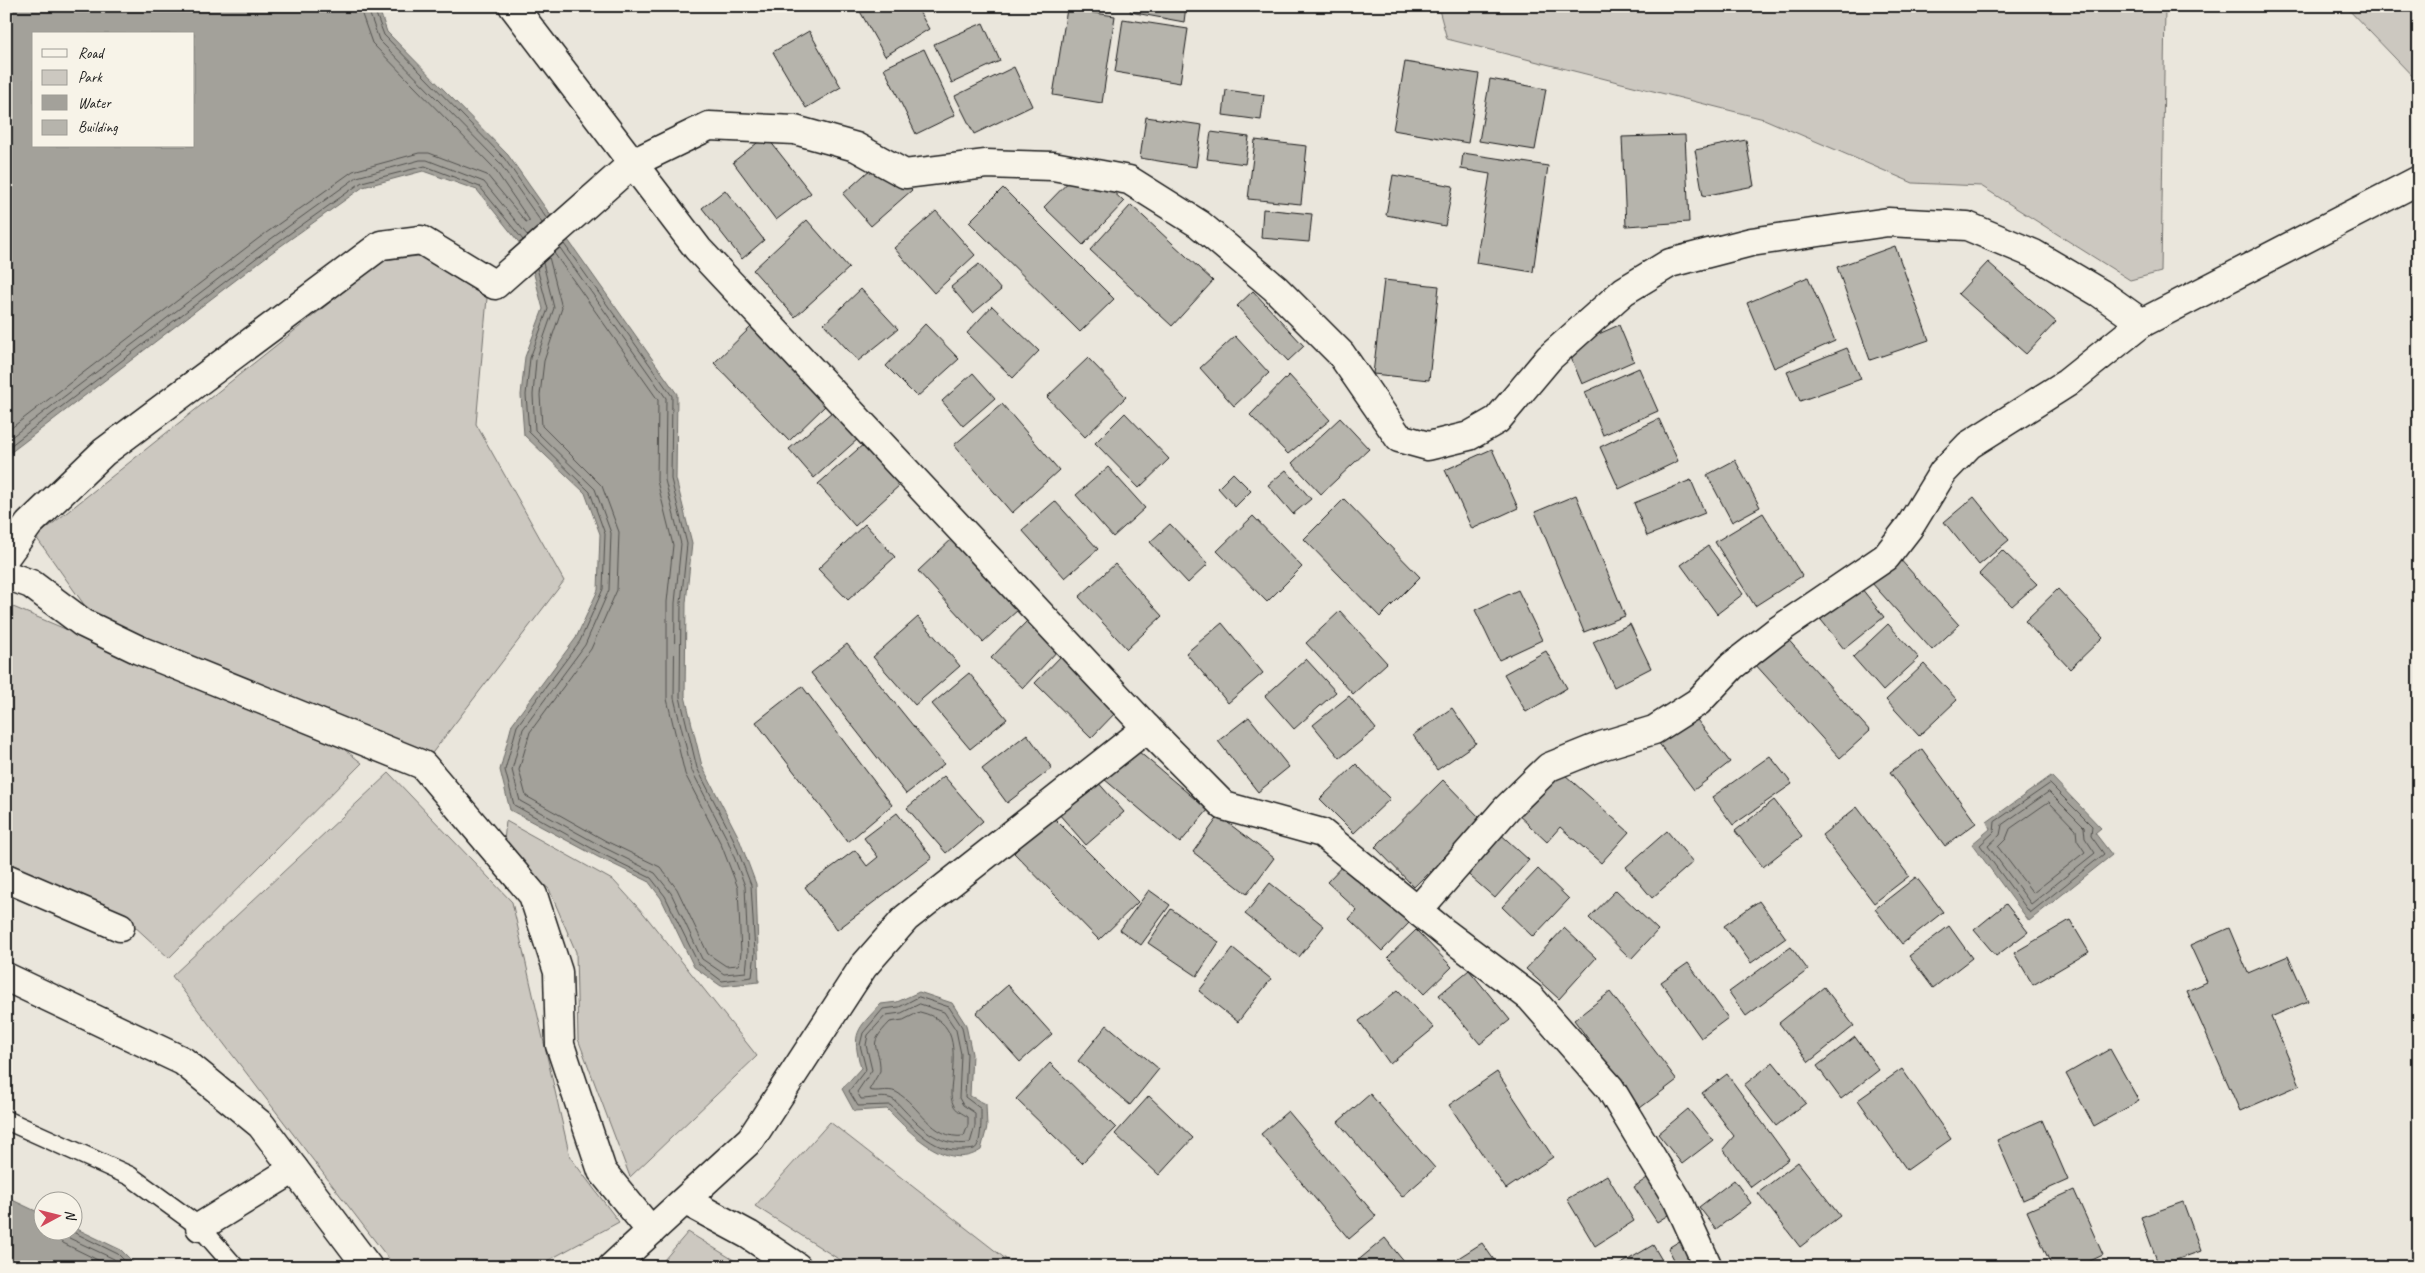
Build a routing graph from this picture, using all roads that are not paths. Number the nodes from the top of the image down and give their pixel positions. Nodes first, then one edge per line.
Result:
1 (513, 6) edge
2 (633, 163) junction
3 (2419, 180) edge
4 (2142, 323) junction
5 (6, 556) edge
6 (6, 575) edge
7 (1147, 728) junction
8 (6, 878) edge
9 (1418, 910) junction
10 (120, 927) dead end
11 (6, 977) edge
12 (6, 1120) edge
13 (294, 1169) junction
14 (686, 1201) junction
15 (200, 1227) junction
16 (652, 1231) junction
17 (235, 1267) edge
18 (368, 1267) edge
19 (612, 1267) edge
20 (797, 1267) edge
21 (1708, 1267) edge

1 - 2 street
2 - 4 street
2 - 5 street
2 - 7 street
3 - 4 street
4 - 9 street
6 - 16 street
7 - 9 street
7 - 14 street
8 - 10 street
9 - 21 street
11 - 13 street
12 - 15 lane
13 - 15 street
13 - 18 street
14 - 16 street
14 - 20 street
15 - 17 lane
16 - 19 street

